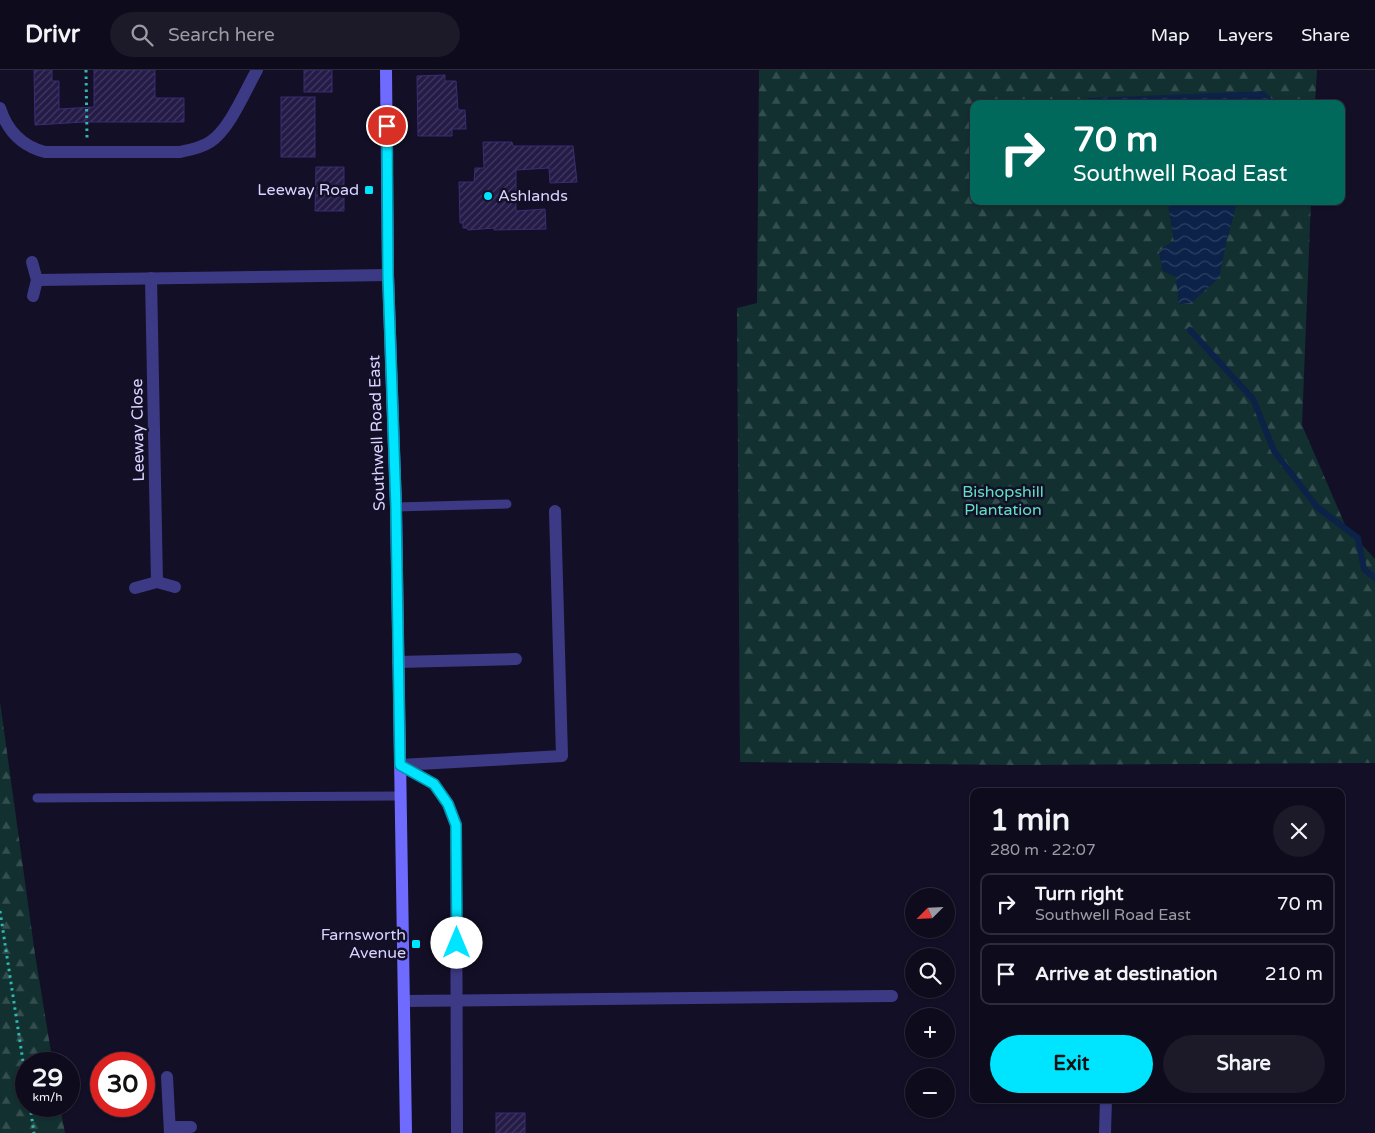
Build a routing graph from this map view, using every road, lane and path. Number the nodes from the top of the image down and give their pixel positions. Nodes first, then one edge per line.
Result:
1 (86, 70) edge
2 (257, 70) edge
3 (386, 70) edge
4 (0, 108) edge
5 (87, 151) junction
6 (32, 262) dead end
7 (388, 275) junction
8 (151, 278) junction
9 (37, 280) junction
10 (33, 296) dead end
11 (507, 504) dead end
12 (396, 507) junction
13 (556, 511) dead end
14 (157, 582) junction
15 (175, 587) dead end
16 (135, 588) dead end
17 (516, 659) dead end
18 (398, 662) junction
19 (400, 765) junction
20 (400, 796) junction
21 (37, 798) dead end
22 (0, 911) edge
23 (892, 996) dead end
24 (456, 1000) junction
25 (404, 1001) junction
26 (22, 1052) edge
27 (167, 1076) dead end
28 (1106, 1103) edge
29 (32, 1117) edge
30 (191, 1127) dead end
31 (170, 1130) edge
32 (34, 1133) edge
33 (406, 1133) edge
34 (457, 1133) edge
35 (1105, 1133) edge

1 - 5 path
2 - 5 street
3 - 7 main road, Southwell Road East
4 - 5 street
6 - 9 street
7 - 8 street
7 - 12 main road, Southwell Road East
8 - 9 street
8 - 14 street, Leeway Close
9 - 10 street
11 - 12 lane
12 - 18 main road, Southwell Road East
13 - 19 street
14 - 15 street
14 - 16 street
17 - 18 street
18 - 19 main road, Southwell Road East
19 - 20 main road, Southwell Road East
19 - 24 street
20 - 21 lane
20 - 25 main road, Southwell Road East
22 - 26 path
23 - 24 street
24 - 25 street
24 - 34 street
25 - 33 main road, Southwell Road East
27 - 31 street
28 - 35 street
29 - 32 path
30 - 31 street

